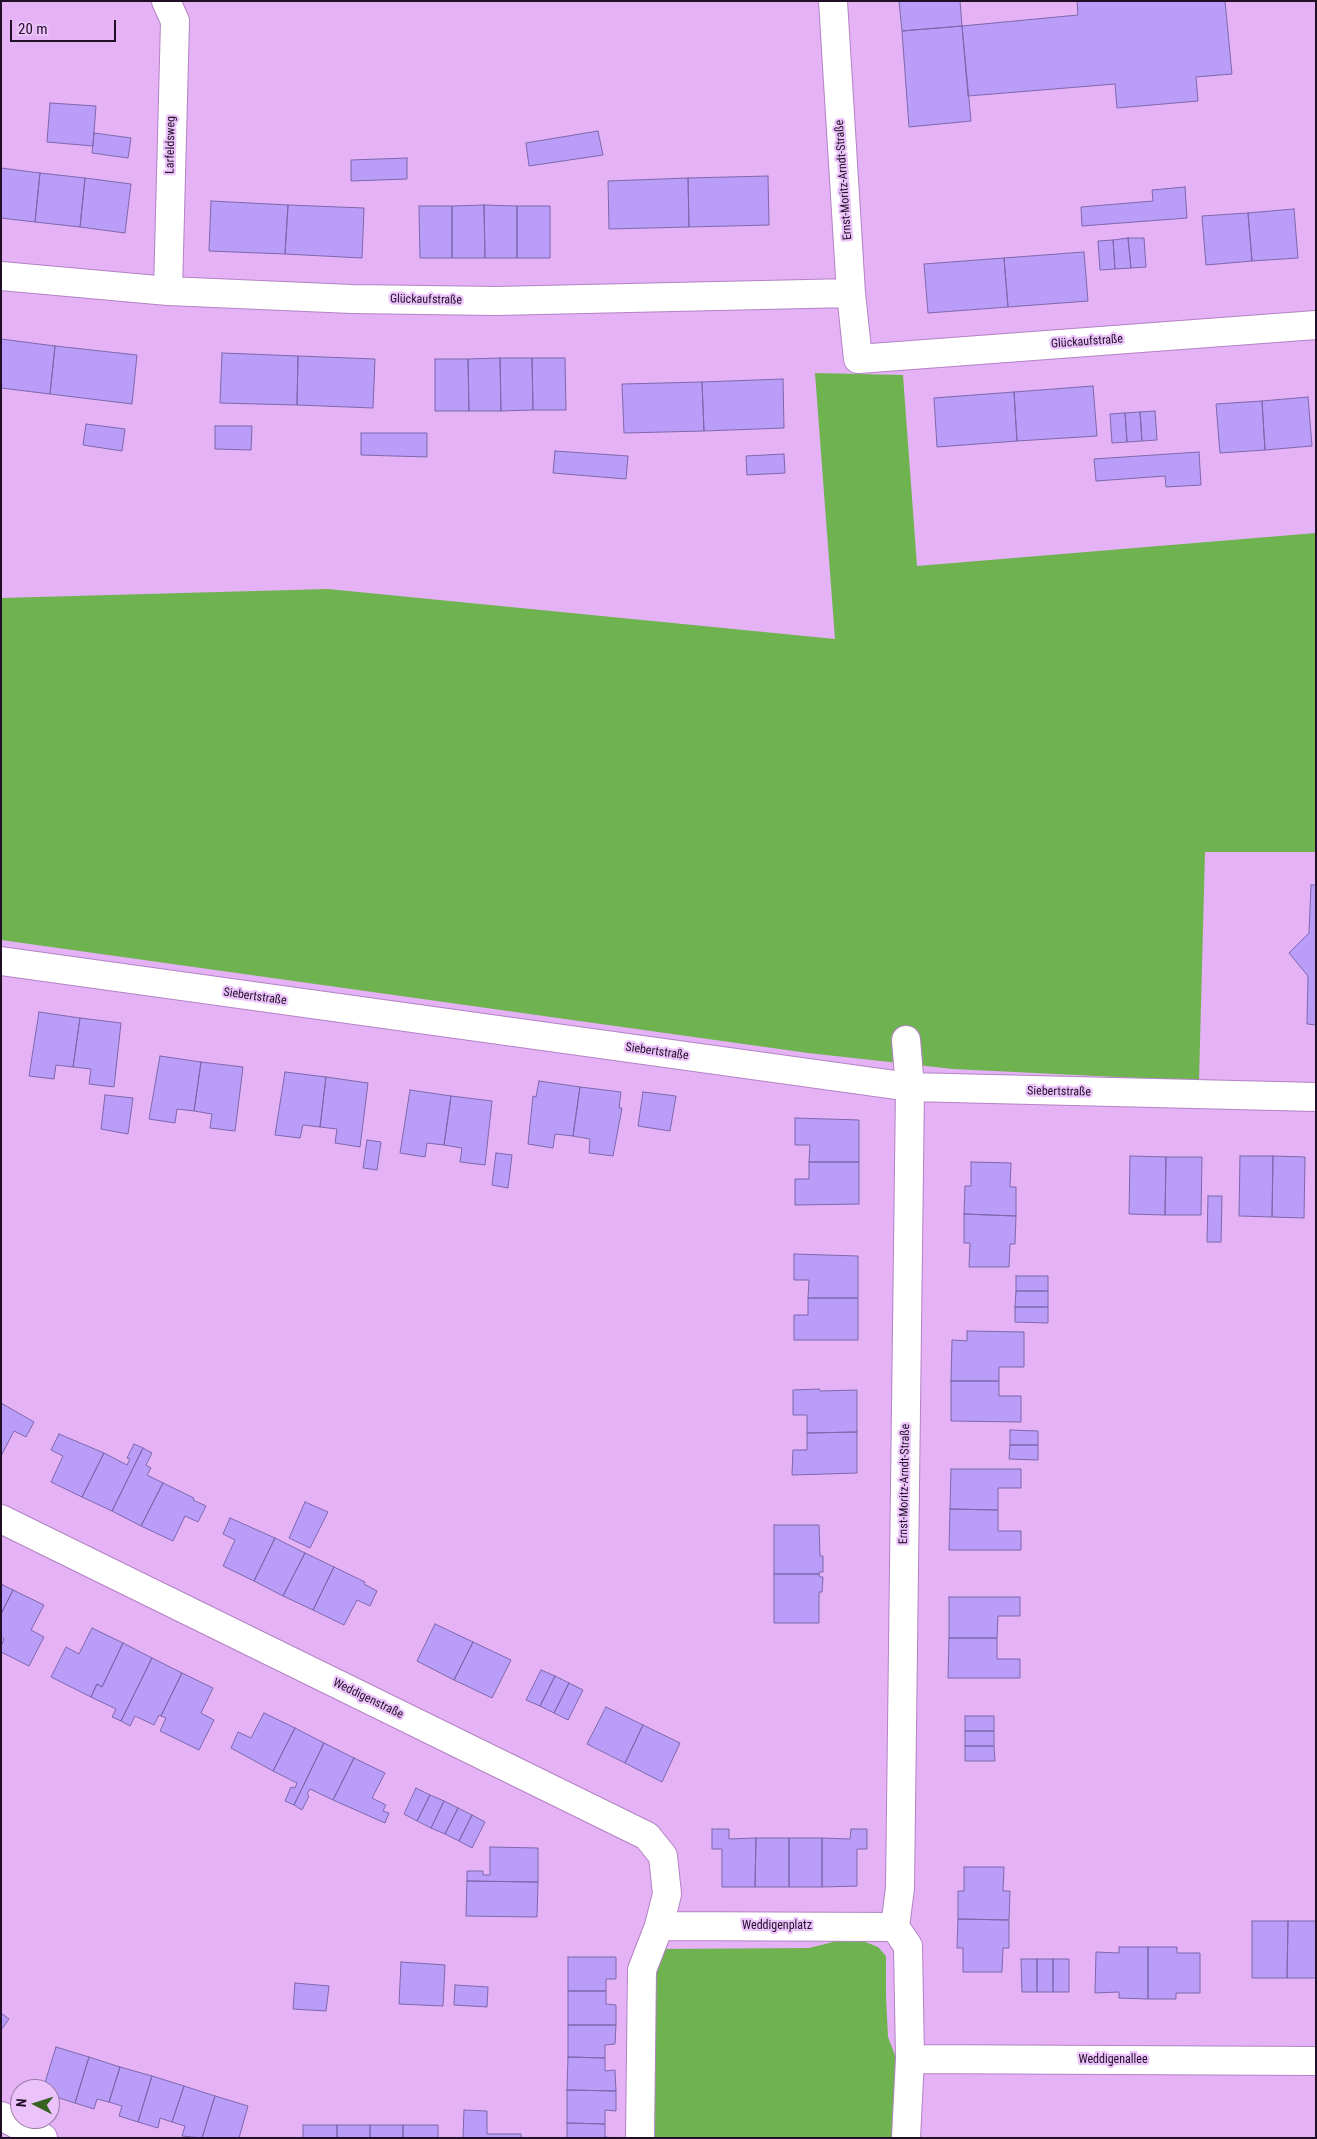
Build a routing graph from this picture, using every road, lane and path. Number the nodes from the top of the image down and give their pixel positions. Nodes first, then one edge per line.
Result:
1 (166, 1) edge
2 (834, 1) edge
3 (1, 276) edge
4 (168, 291) junction
5 (851, 294) junction
6 (1316, 326) edge
7 (858, 359) joint
8 (1, 961) edge
9 (906, 1040) dead end
10 (910, 1087) junction
11 (1316, 1097) edge
12 (1, 1519) edge
13 (658, 1926) junction
14 (895, 1927) junction
15 (910, 2059) junction
16 (1316, 2061) edge
17 (1, 2116) edge
18 (43, 2138) edge
19 (640, 2138) edge
20 (906, 2138) edge

1 - 4 street, Larfeldsweg
2 - 5 street, Ernst-Moritz-Arndt-Straße
3 - 4 street, Glückaufstraße
4 - 5 street, Glückaufstraße
5 - 7 street, Ernst-Moritz-Arndt-Straße
6 - 7 street, Glückaufstraße
8 - 10 street, Siebertstraße
9 - 10 street, Ernst-Moritz-Arndt-Straße
10 - 11 street, Siebertstraße
10 - 14 street, Ernst-Moritz-Arndt-Straße
12 - 13 street, Weddigenstraße
13 - 14 street, Weddigenplatz
13 - 19 street
14 - 15 street
15 - 16 street, Weddigenallee
15 - 20 street
17 - 18 street

